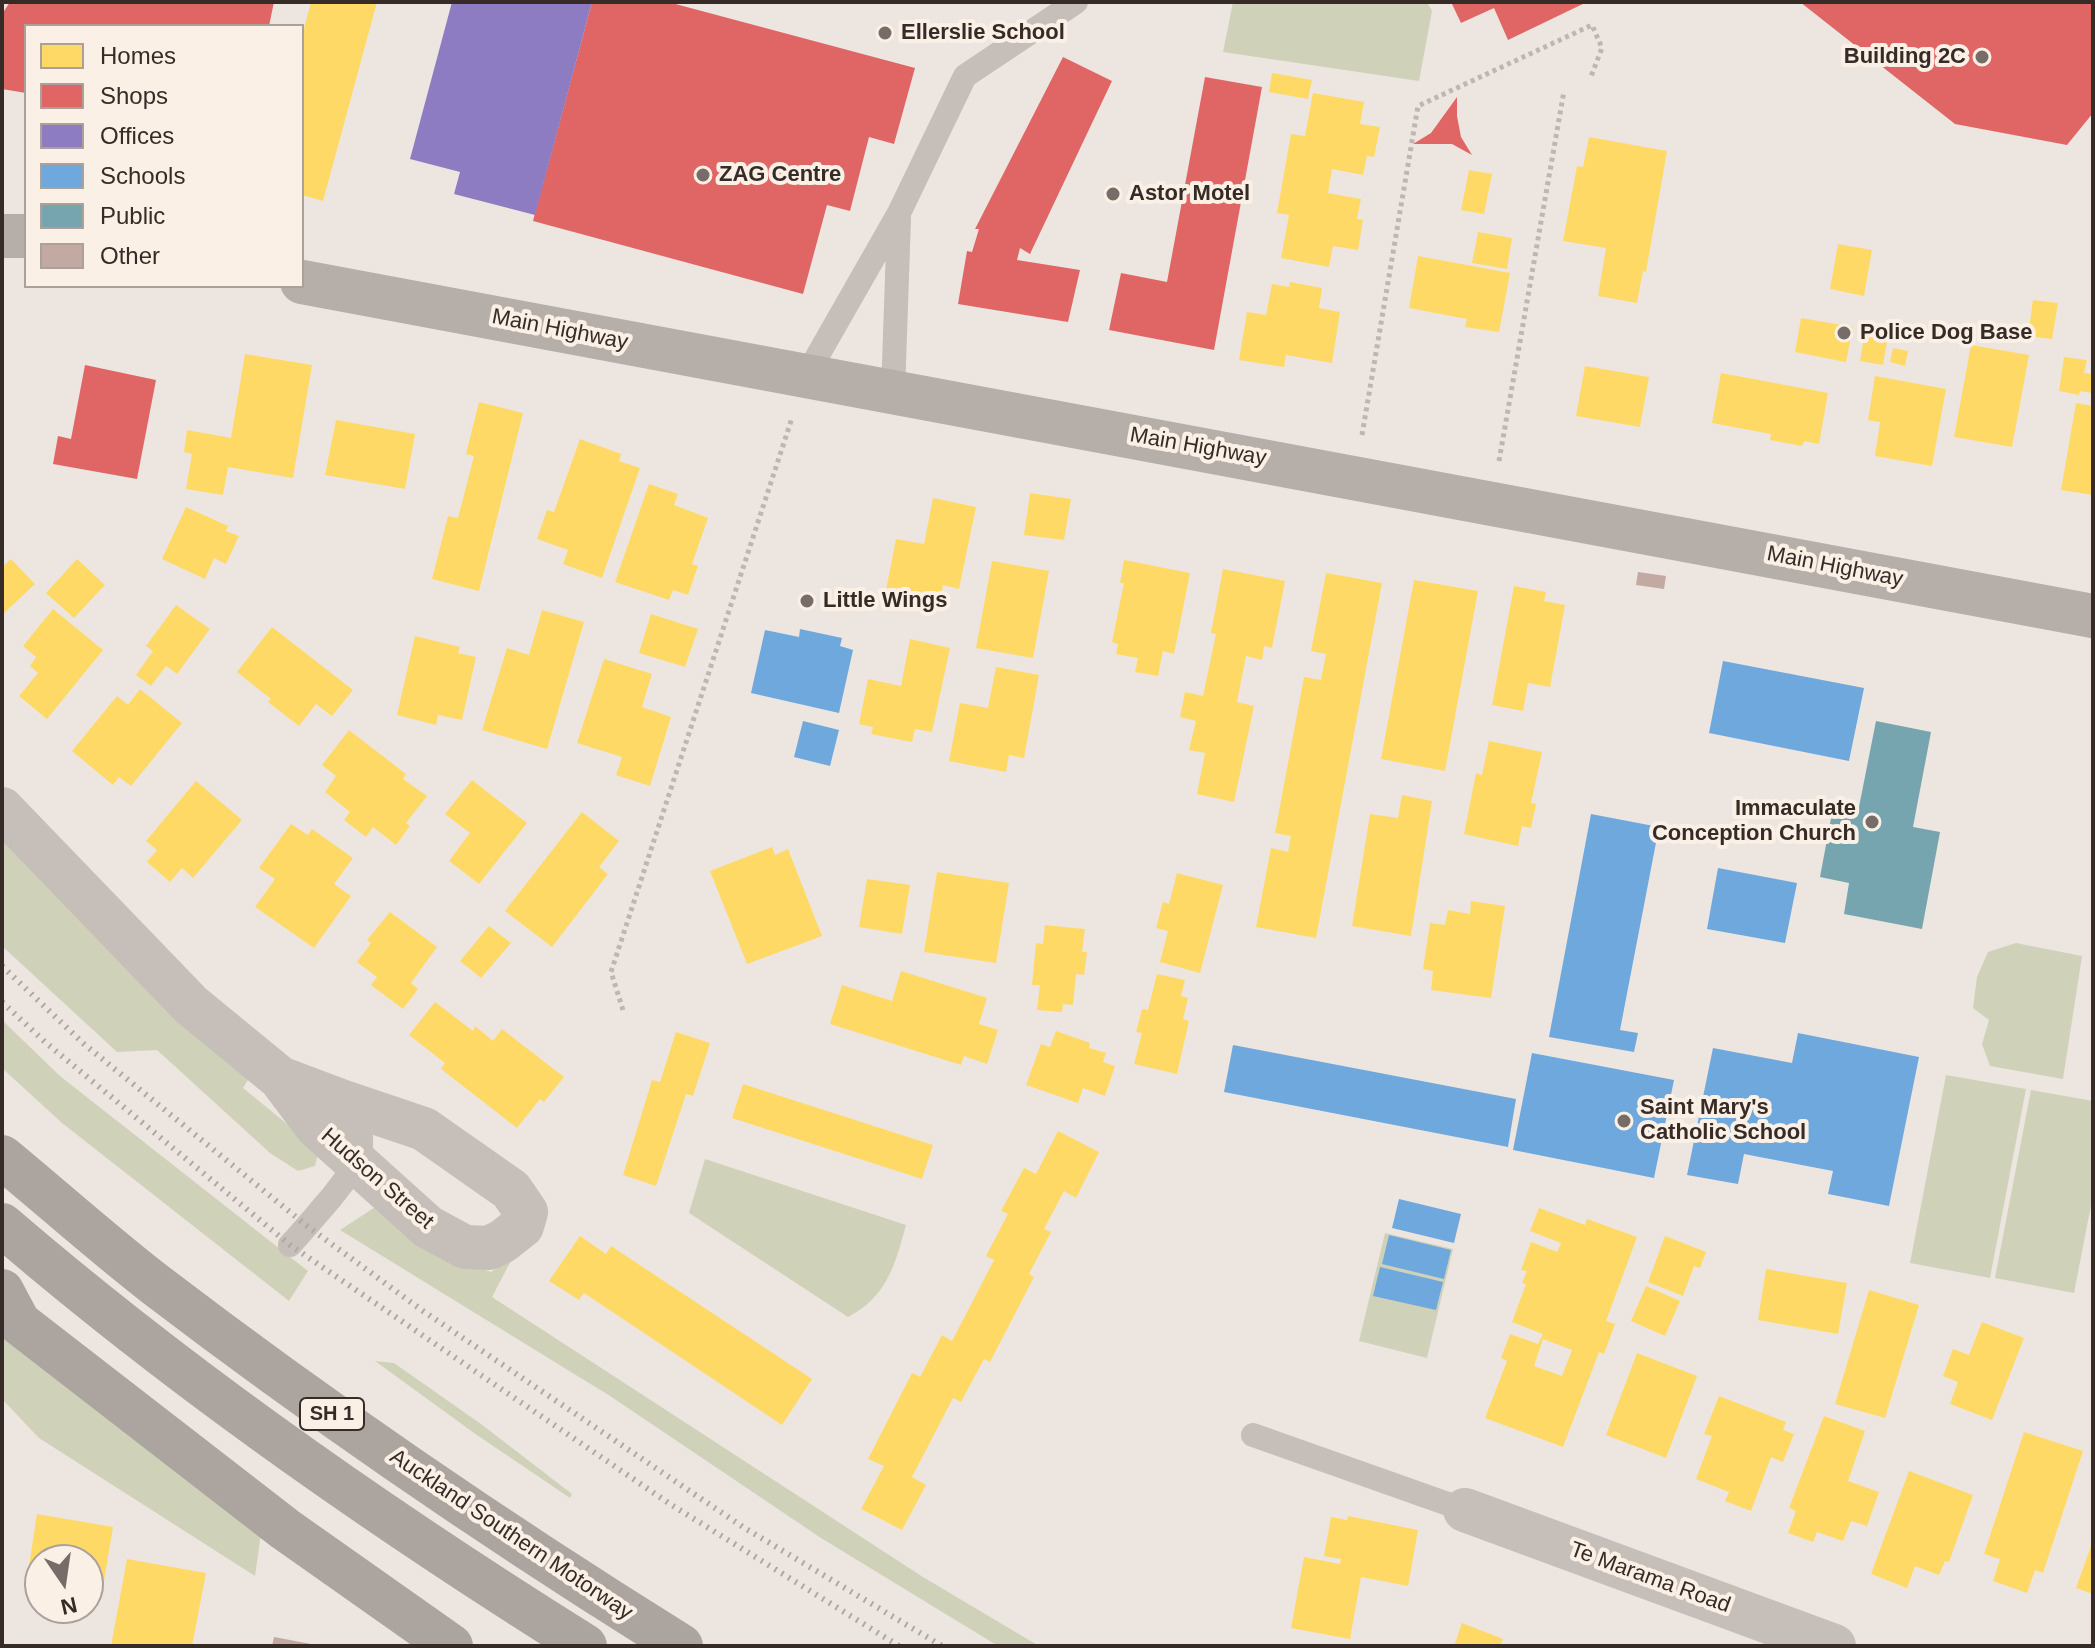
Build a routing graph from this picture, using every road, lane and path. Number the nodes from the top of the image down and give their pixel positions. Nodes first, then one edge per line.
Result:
1 (1076, 2) edge
2 (1590, 79) dead end
3 (1564, 91) dead end
4 (899, 213) junction
5 (2, 236) edge
6 (24, 236) edge
7 (304, 282) edge
8 (806, 376) junction
9 (893, 392) junction
10 (1362, 435) dead end
11 (1499, 461) dead end
12 (2093, 616) edge
13 (2, 809) edge
14 (623, 1010) dead end
15 (280, 1078) junction
16 (341, 1101) junction
17 (2, 1157) edge
18 (357, 1165) junction
19 (2, 1225) edge
20 (290, 1245) dead end
21 (2, 1291) edge
22 (1253, 1435) dead end
23 (1465, 1510) joint
24 (451, 1646) edge
25 (585, 1646) edge
26 (681, 1646) edge
27 (1834, 1646) edge

1 - 4 lane
2 - 10 path
3 - 11 path
4 - 8 lane
4 - 9 lane
5 - 6 main road
7 - 8 main road, Main Highway
8 - 9 main road, Main Highway
8 - 14 path
9 - 12 main road, Main Highway
13 - 15 street, Hudson Street
15 - 16 street, Hudson Street
15 - 18 street, Hudson Street
16 - 18 lane
16 - 18 street, Hudson Street
17 - 26 highway, Auckland Southern Motorway / SH 1
18 - 20 lane
19 - 25 highway, SH 1
21 - 24 highway
22 - 23 lane
23 - 27 street, Te Marama Road

